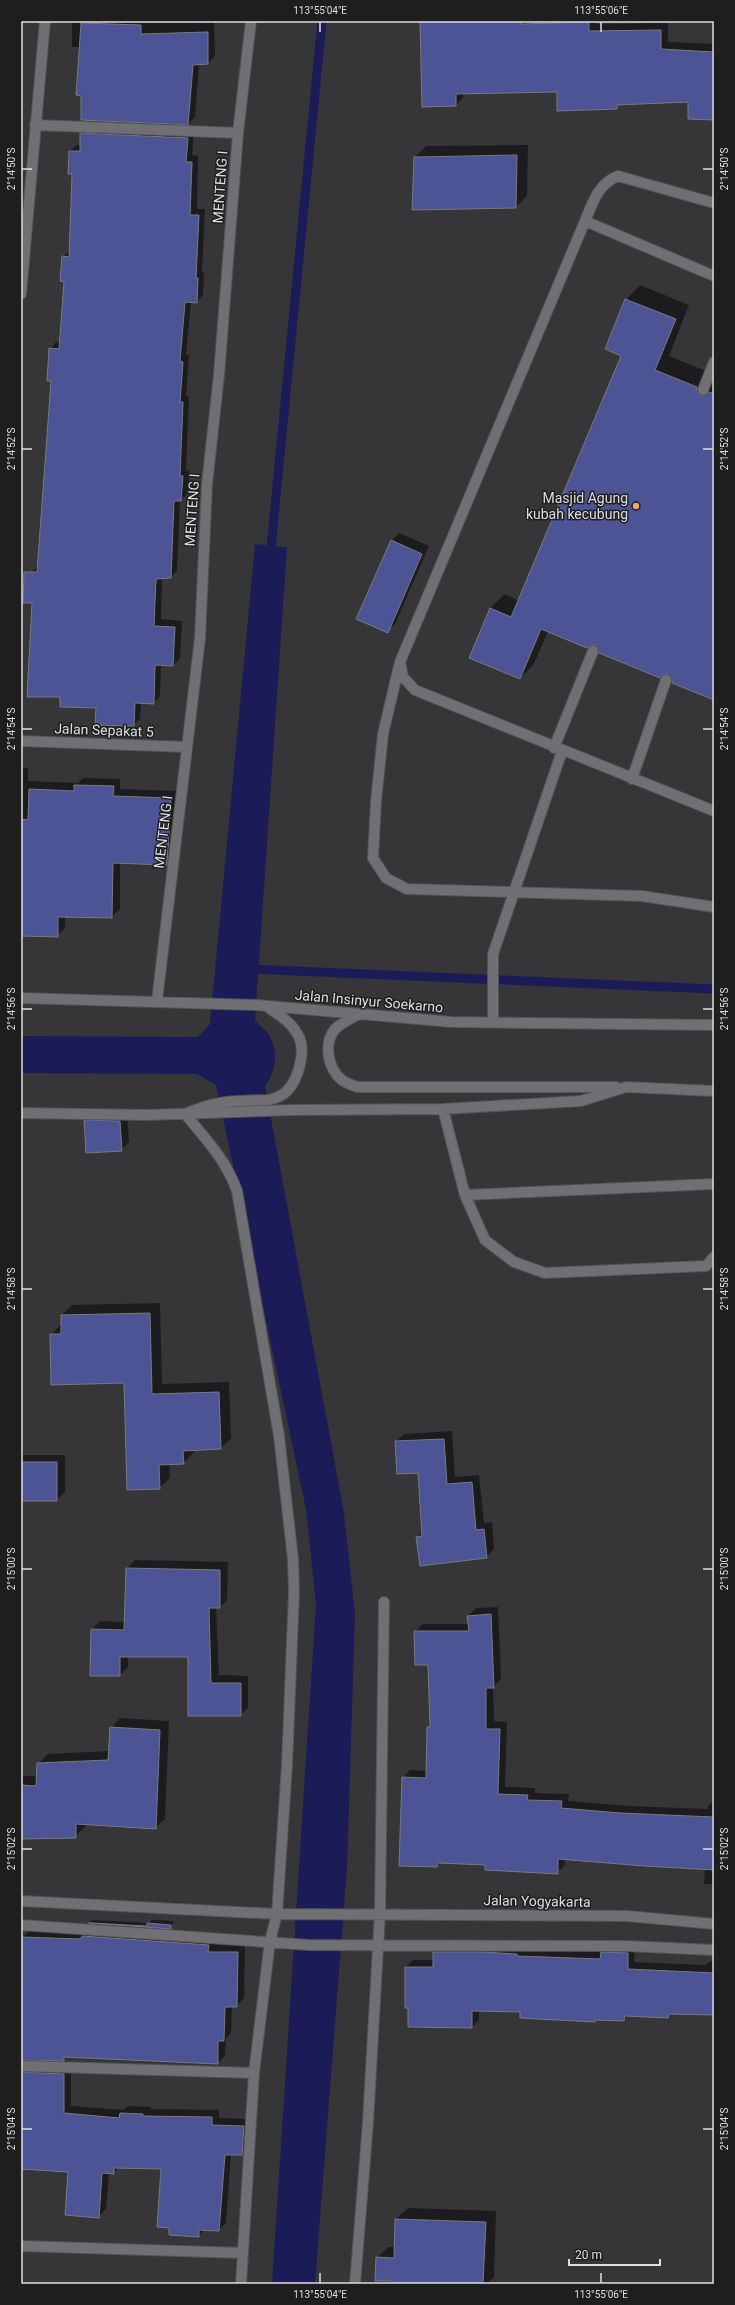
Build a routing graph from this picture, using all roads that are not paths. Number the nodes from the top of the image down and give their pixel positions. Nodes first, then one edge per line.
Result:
1 (45, 21) edge
2 (251, 21) edge
3 (36, 125) junction
4 (238, 133) junction
5 (714, 203) edge
6 (585, 221) junction
7 (714, 276) edge
8 (21, 294) edge
9 (714, 362) edge
10 (703, 390) dead end
11 (594, 651) dead end
12 (400, 662) junction
13 (666, 680) dead end
14 (21, 741) edge
15 (187, 747) junction
16 (558, 749) junction
17 (632, 779) junction
18 (714, 811) edge
19 (513, 892) junction
20 (714, 907) edge
21 (21, 998) edge
22 (157, 1001) junction
23 (261, 1006) junction
24 (359, 1014) junction
25 (493, 1022) junction
26 (714, 1025) edge
27 (626, 1086) junction
28 (714, 1091) edge
29 (443, 1109) junction
30 (21, 1113) edge
31 (185, 1114) junction
32 (714, 1184) edge
33 (465, 1195) junction
34 (714, 1256) edge
35 (384, 1602) dead end
36 (21, 1900) edge
37 (380, 1913) junction
38 (277, 1914) junction
39 (714, 1924) edge
40 (21, 1925) edge
41 (270, 1941) junction
42 (378, 1946) junction
43 (714, 1950) edge
44 (21, 2066) edge
45 (254, 2073) junction
46 (21, 2246) edge
47 (243, 2253) junction
48 (241, 2284) edge
49 (355, 2284) edge

1 - 3 street
2 - 4 street, MENTENG I
3 - 4 street
3 - 8 street
4 - 15 street, MENTENG I
5 - 6 street
6 - 7 street
6 - 12 street
9 - 10 street
11 - 16 street
12 - 16 street
12 - 19 street
13 - 17 street
14 - 15 street, Jalan Sepakat 5
15 - 22 street, MENTENG I
16 - 17 street
16 - 19 street
17 - 18 street
19 - 20 street
19 - 25 street
21 - 22 street, Jalan Insinyur Soekarno
22 - 23 street, Jalan Insinyur Soekarno
23 - 24 street, Jalan Insinyur Soekarno
23 - 31 street
24 - 25 street, Jalan Insinyur Soekarno
24 - 27 street
25 - 26 street, Jalan Insinyur Soekarno
27 - 28 street
27 - 29 street
29 - 31 street
29 - 33 street
30 - 31 street
31 - 38 street
32 - 33 street
33 - 34 street
35 - 37 street
36 - 38 street, Jalan Yogyakarta
37 - 38 street, Jalan Yogyakarta
37 - 39 street, Jalan Yogyakarta
37 - 42 street
38 - 41 street
40 - 41 street
41 - 42 street
41 - 45 street
42 - 43 street
42 - 49 street
44 - 45 street
45 - 47 street
46 - 47 street
47 - 48 street

